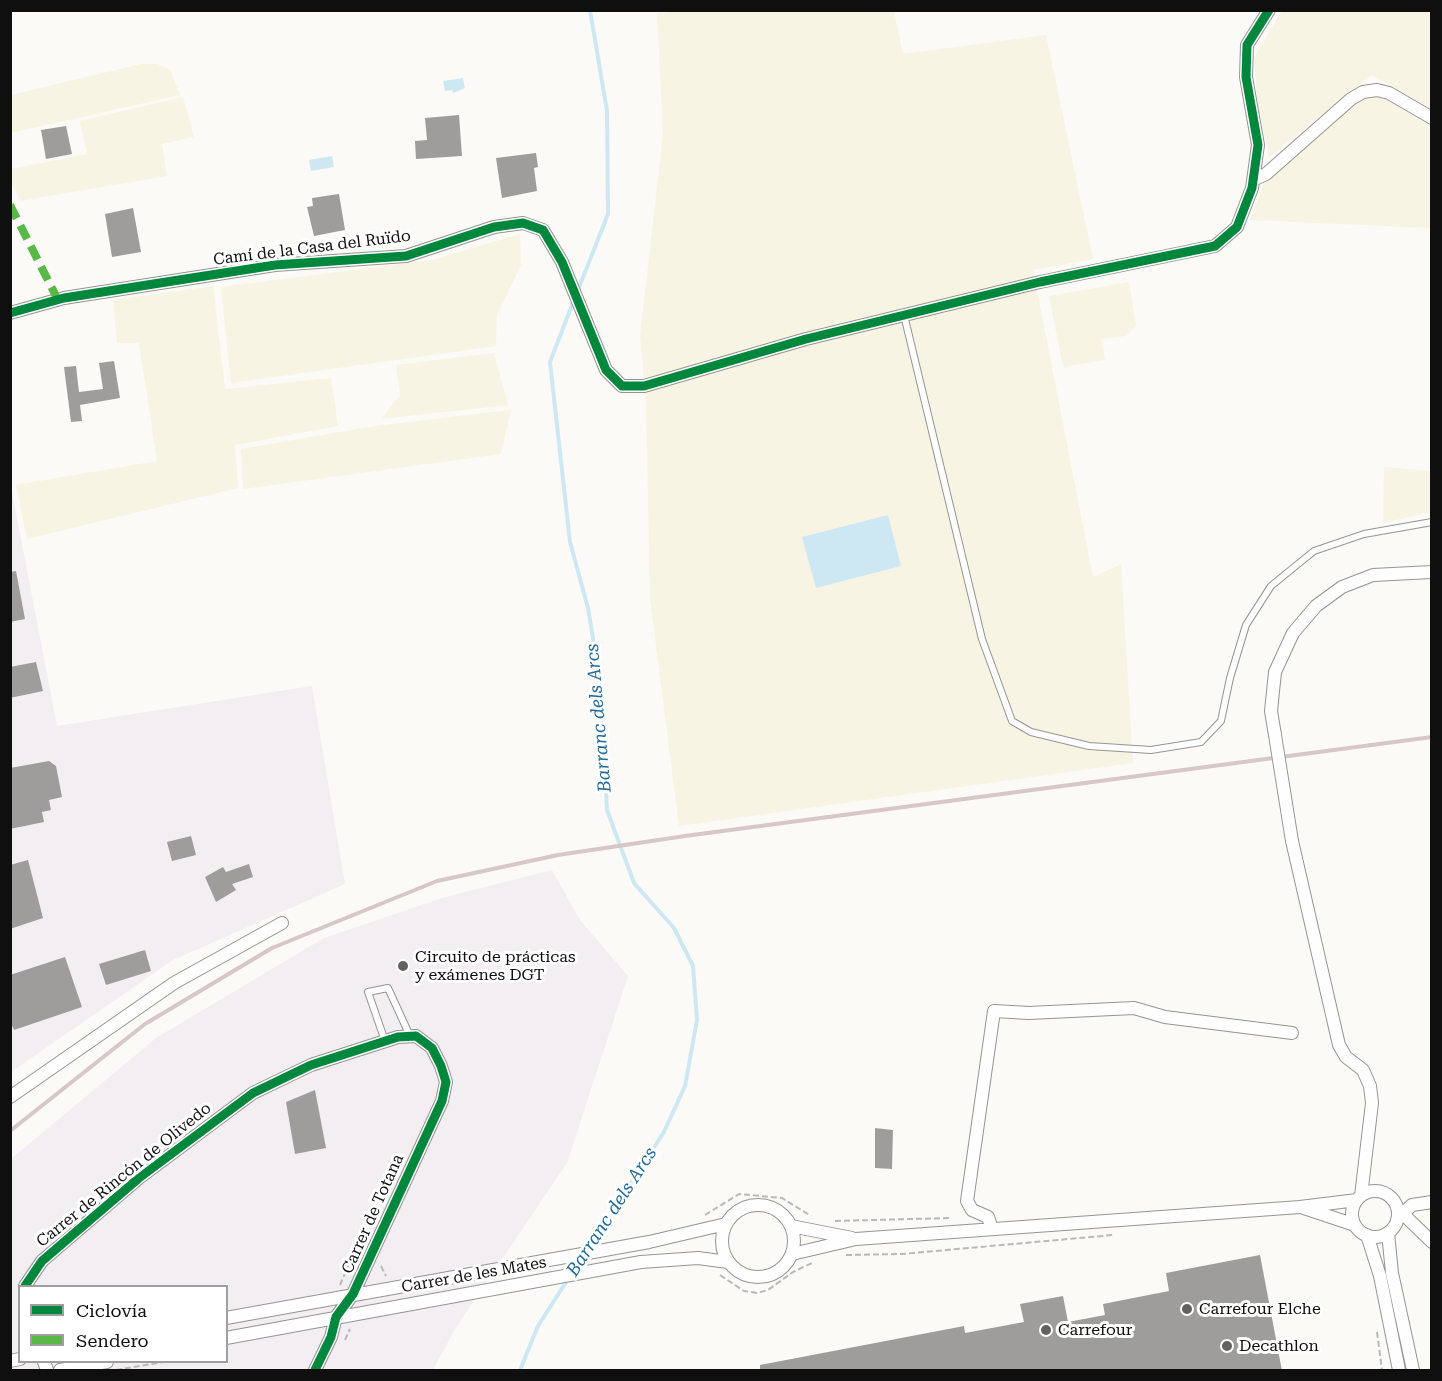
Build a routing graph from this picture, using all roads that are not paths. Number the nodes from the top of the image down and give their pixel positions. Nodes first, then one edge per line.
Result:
1 (1269, 10) edge
2 (1431, 118) edge
3 (1253, 180) junction
4 (10, 313) edge
5 (904, 315) junction
6 (1431, 522) edge
7 (1431, 572) edge
8 (282, 923) dead end
9 (1292, 1033) dead end
10 (410, 1036) junction
11 (385, 1041) junction
12 (10, 1097) edge
13 (1366, 1164) junction
14 (1375, 1191) junction
15 (1359, 1198) junction
16 (1431, 1202) edge
17 (1300, 1207) junction
18 (1400, 1216) junction
19 (726, 1224) junction
20 (1355, 1225) junction
21 (791, 1226) junction
22 (992, 1229) junction
23 (1388, 1233) junction
24 (1367, 1235) junction
25 (856, 1239) junction
26 (1431, 1242) edge
27 (792, 1254) junction
28 (728, 1262) junction
29 (26, 1285) edge
30 (353, 1294) junction
31 (336, 1317) junction
32 (228, 1318) edge
33 (228, 1338) edge
34 (102, 1363) edge
35 (1413, 1369) edge
36 (60, 1371) edge
37 (315, 1371) edge
38 (1399, 1371) edge

1 - 3 street
2 - 3 street
3 - 5 street
4 - 5 street, Camí de la Casa del Ruïdo
5 - 6 lane
7 - 13 street, bridge
8 - 12 street
9 - 22 street
10 - 11 street, Carrer de Rincón de Olivedo
10 - 11 lane
10 - 30 street, Carrer de Totana
11 - 29 street, Carrer de Rincón de Olivedo
13 - 14 street
13 - 15 street
14 - 15 street
14 - 18 street
15 - 17 street
15 - 20 street
16 - 18 street
17 - 20 street
17 - 22 street
18 - 23 street
18 - 26 street
19 - 21 street
19 - 28 street
19 - 30 street, Carrer de les Mates
20 - 24 street
21 - 25 street
21 - 27 street
22 - 25 street
23 - 24 street
23 - 35 street
24 - 38 street
25 - 27 street
27 - 28 street
28 - 31 street, Carrer de les Mates
30 - 31 street, Carrer de Totana
30 - 32 street, Carrer de les Mates
31 - 33 street, Carrer de les Mates
31 - 37 street, Carrer de Totana
34 - 36 street

